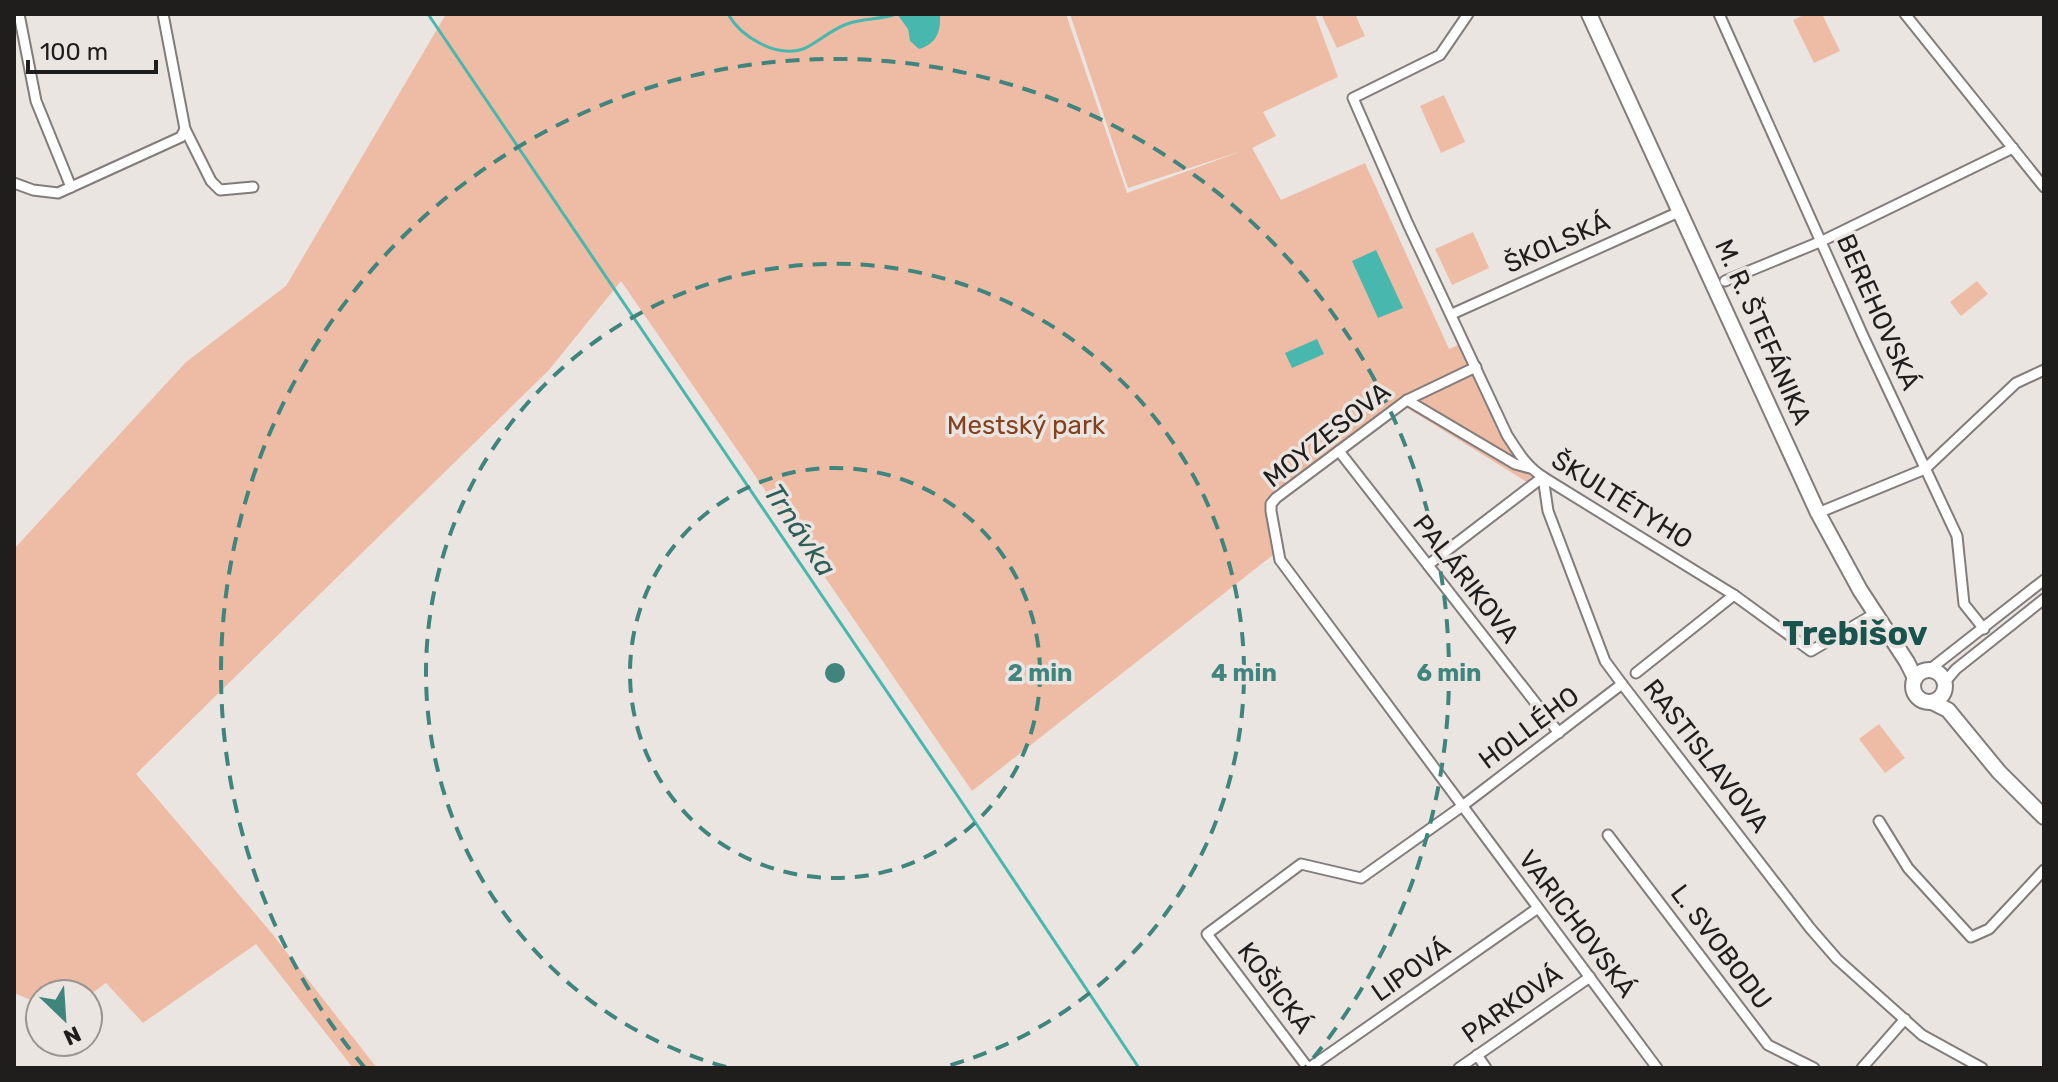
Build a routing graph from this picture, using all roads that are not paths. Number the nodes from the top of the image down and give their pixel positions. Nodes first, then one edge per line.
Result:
1 (19, 14) edge
2 (163, 14) edge
3 (1468, 14) edge
4 (1589, 14) edge
5 (1719, 14) edge
6 (1905, 14) edge
7 (17, 25) edge
8 (185, 129) junction
9 (2013, 148) junction
10 (14, 183) edge
11 (71, 187) junction
12 (253, 187) dead end
13 (2044, 187) edge
14 (1681, 211) junction
15 (1822, 241) junction
16 (1725, 281) dead end
17 (1452, 314) junction
18 (1476, 367) junction
19 (2044, 370) edge
20 (1407, 400) junction
21 (1339, 451) junction
22 (1530, 468) junction
23 (1925, 469) junction
24 (1543, 477) junction
25 (1818, 513) junction
26 (1428, 565) junction
27 (2044, 580) edge
28 (1734, 595) junction
29 (2044, 599) edge
30 (1874, 614) junction
31 (1987, 626) junction
32 (1999, 635) junction
33 (1636, 673) dead end
34 (1922, 673) junction
35 (1622, 684) junction
36 (1940, 692) junction
37 (1559, 733) junction
38 (1461, 807) junction
39 (2044, 817) edge
40 (1879, 821) dead end
41 (1608, 835) dead end
42 (2044, 870) edge
43 (1538, 908) junction
44 (1207, 934) joint
45 (1590, 977) junction
46 (1905, 1019) junction
47 (1477, 1055) junction
48 (1308, 1068) edge
49 (1459, 1068) edge
50 (1486, 1068) edge
51 (1657, 1068) edge
52 (1814, 1068) edge
53 (1862, 1068) edge
54 (1982, 1068) edge

1 - 7 street
2 - 8 street
3 - 17 street, ŠKULTÉTYHO
4 - 14 street, M. R. ŠTEFÁNIKA
5 - 15 street, BEREHOVSKÁ
6 - 9 street
7 - 11 street
8 - 11 street
8 - 12 street
9 - 13 street
9 - 15 street
10 - 11 street
14 - 17 street, ŠKOLSKÁ
14 - 25 street, M. R. ŠTEFÁNIKA
15 - 16 street
15 - 23 street, BEREHOVSKÁ
17 - 18 street, ŠKULTÉTYHO
18 - 20 street, MOYZESOVA
18 - 22 street, ŠKULTÉTYHO
19 - 23 street
20 - 21 street, MOYZESOVA
20 - 22 street
21 - 26 street, PALÁRIKOVA
21 - 38 street, MOYZESOVA
22 - 24 street, ŠKULTÉTYHO
23 - 25 street
23 - 31 street, BEREHOVSKÁ
24 - 26 street
24 - 28 street, ŠKULTÉTYHO
24 - 35 street, RASTISLAVOVA
25 - 30 street, M. R. ŠTEFÁNIKA
26 - 37 street, PALÁRIKOVA
27 - 31 street
28 - 30 street, ŠKULTÉTYHO
28 - 33 street
29 - 32 street
30 - 34 street, M. R. ŠTEFÁNIKA
31 - 32 street, BEREHOVSKÁ
31 - 34 street
32 - 36 street
34 - 36 street
34 - 36 street
35 - 37 street, HOLLÉHO
35 - 46 street, RASTISLAVOVA
36 - 39 street
37 - 38 street, HOLLÉHO
38 - 43 street, VARICHOVSKÁ
38 - 44 street, HOLLÉHO
40 - 42 street
41 - 52 street, L. SVOBODU
43 - 45 street, VARICHOVSKÁ
43 - 48 street, LIPOVÁ
44 - 48 street, KOŠICKÁ
45 - 47 street, PARKOVÁ
45 - 51 street, VARICHOVSKÁ
46 - 53 street
46 - 54 street, RASTISLAVOVA
47 - 49 street, PARKOVÁ
47 - 50 street

